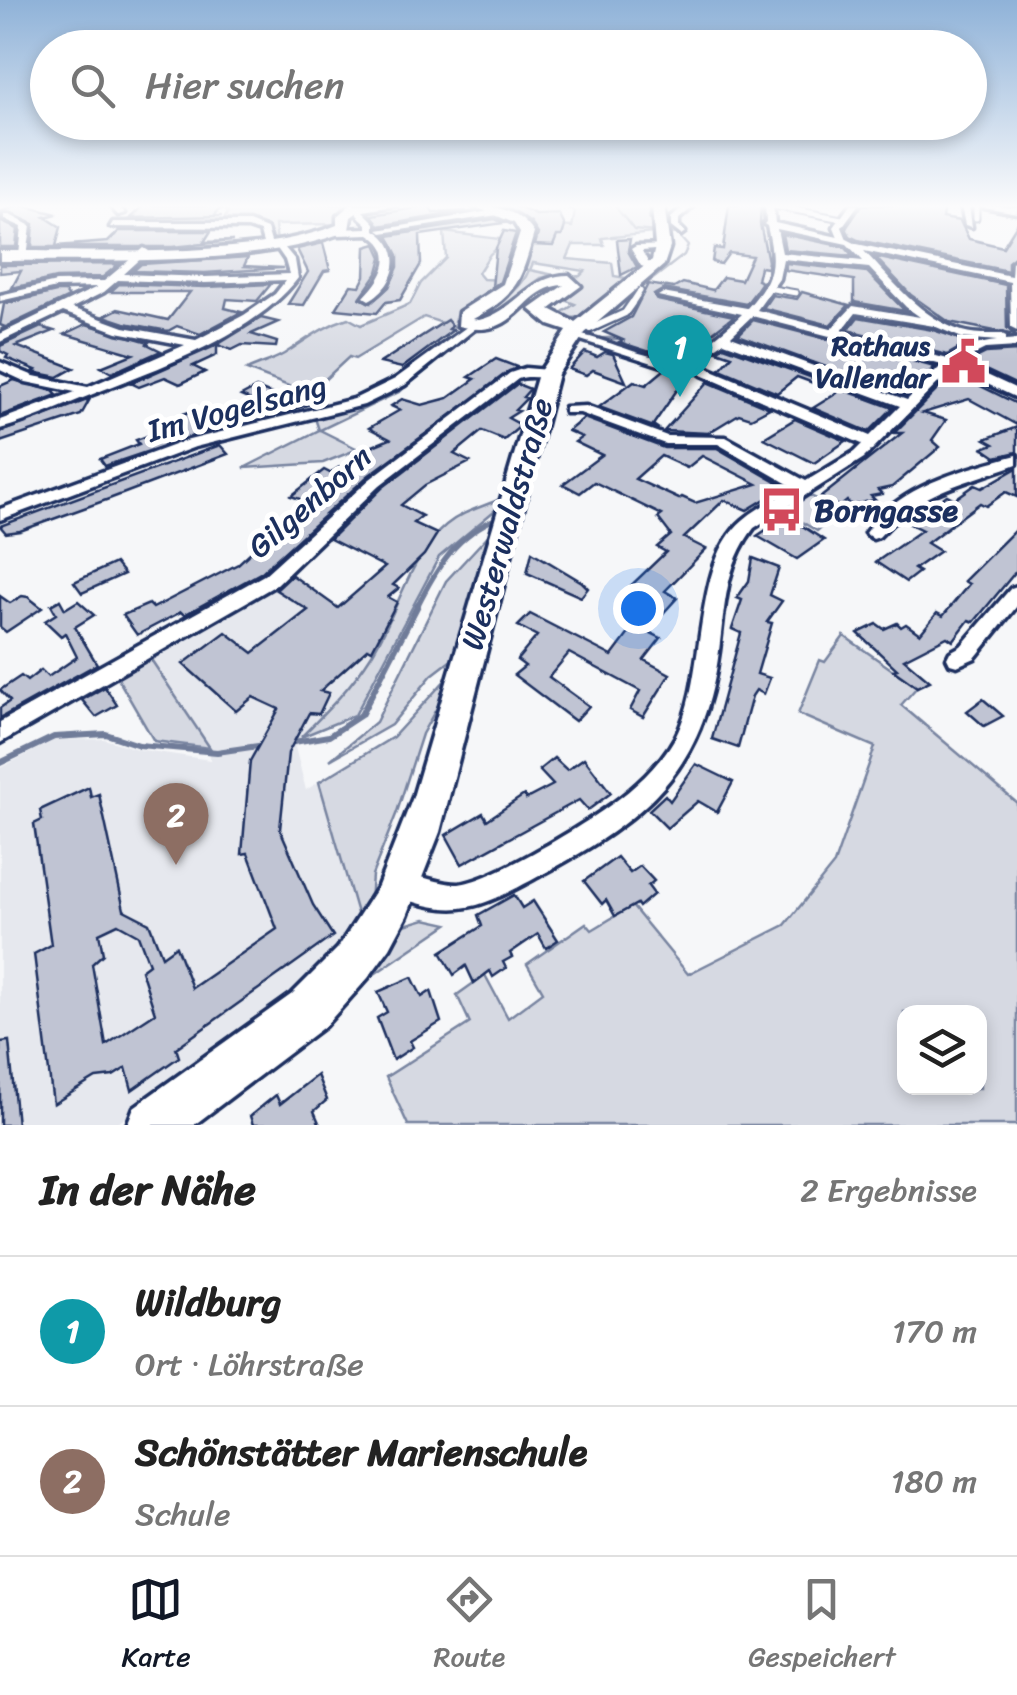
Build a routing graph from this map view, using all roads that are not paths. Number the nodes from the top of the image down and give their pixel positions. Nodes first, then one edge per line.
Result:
1 (138, 258) edge
2 (286, 258) edge
3 (391, 258) edge
4 (519, 258) edge
5 (641, 258) edge
6 (657, 258) edge
7 (776, 258) edge
8 (799, 258) edge
9 (864, 258) edge
10 (908, 258) edge
11 (1017, 262) edge
12 (869, 265) junction
13 (654, 267) junction
14 (293, 277) junction
15 (114, 280) junction
16 (1016, 280) edge
17 (767, 288) junction
18 (640, 292) dead end
19 (796, 293) dead end
20 (663, 296) dead end
21 (369, 297) dead end
22 (0, 298) edge
23 (604, 307) junction
24 (65, 309) junction
25 (750, 312) junction
26 (625, 313) junction
27 (936, 324) junction
28 (472, 326) junction
29 (1017, 328) edge
30 (838, 330) junction
31 (580, 331) junction
32 (962, 334) junction
33 (0, 338) edge
34 (724, 338) junction
35 (198, 343) junction
36 (1017, 343) edge
37 (954, 359) junction
38 (691, 361) junction
39 (0, 366) edge
40 (548, 374) junction
41 (87, 391) junction
42 (1016, 393) edge
43 (909, 405) junction
44 (570, 410) dead end
45 (0, 425) edge
46 (873, 443) junction
47 (1017, 459) edge
48 (807, 488) junction
49 (0, 515) edge
50 (873, 533) dead end
51 (1017, 592) edge
52 (957, 658) dead end
53 (0, 733) edge
54 (402, 885) junction
55 (152, 1125) edge

1 - 15 street
2 - 14 street
3 - 21 street
4 - 28 street
5 - 13 street
6 - 13 street, Westerwaldstraße
7 - 17 street
8 - 12 street
9 - 12 street
10 - 16 street
11 - 16 street
12 - 27 street
13 - 23 street, Westerwaldstraße
14 - 15 street
14 - 35 street
15 - 22 street
15 - 24 street
16 - 29 street
17 - 19 lane
17 - 25 street
18 - 26 lane
20 - 25 street
23 - 26 lane
23 - 31 street, Westerwaldstraße
24 - 33 street
24 - 35 street
25 - 30 street
25 - 34 street
26 - 31 lane
27 - 30 street
27 - 32 street
28 - 31 street
28 - 49 street, Im Vogelsang
30 - 37 street
31 - 38 street
31 - 40 street, Westerwaldstraße
32 - 36 street
32 - 37 street
34 - 38 street
34 - 43 street
35 - 41 street
36 - 37 street
37 - 42 street
37 - 43 street
38 - 46 street
39 - 41 street
40 - 53 street, Gilgenborn
40 - 54 street, Westerwaldstraße
41 - 45 street
43 - 46 street
44 - 48 street
46 - 48 street
47 - 50 street
48 - 54 street
51 - 52 street
54 - 55 street, Westerwaldstraße

